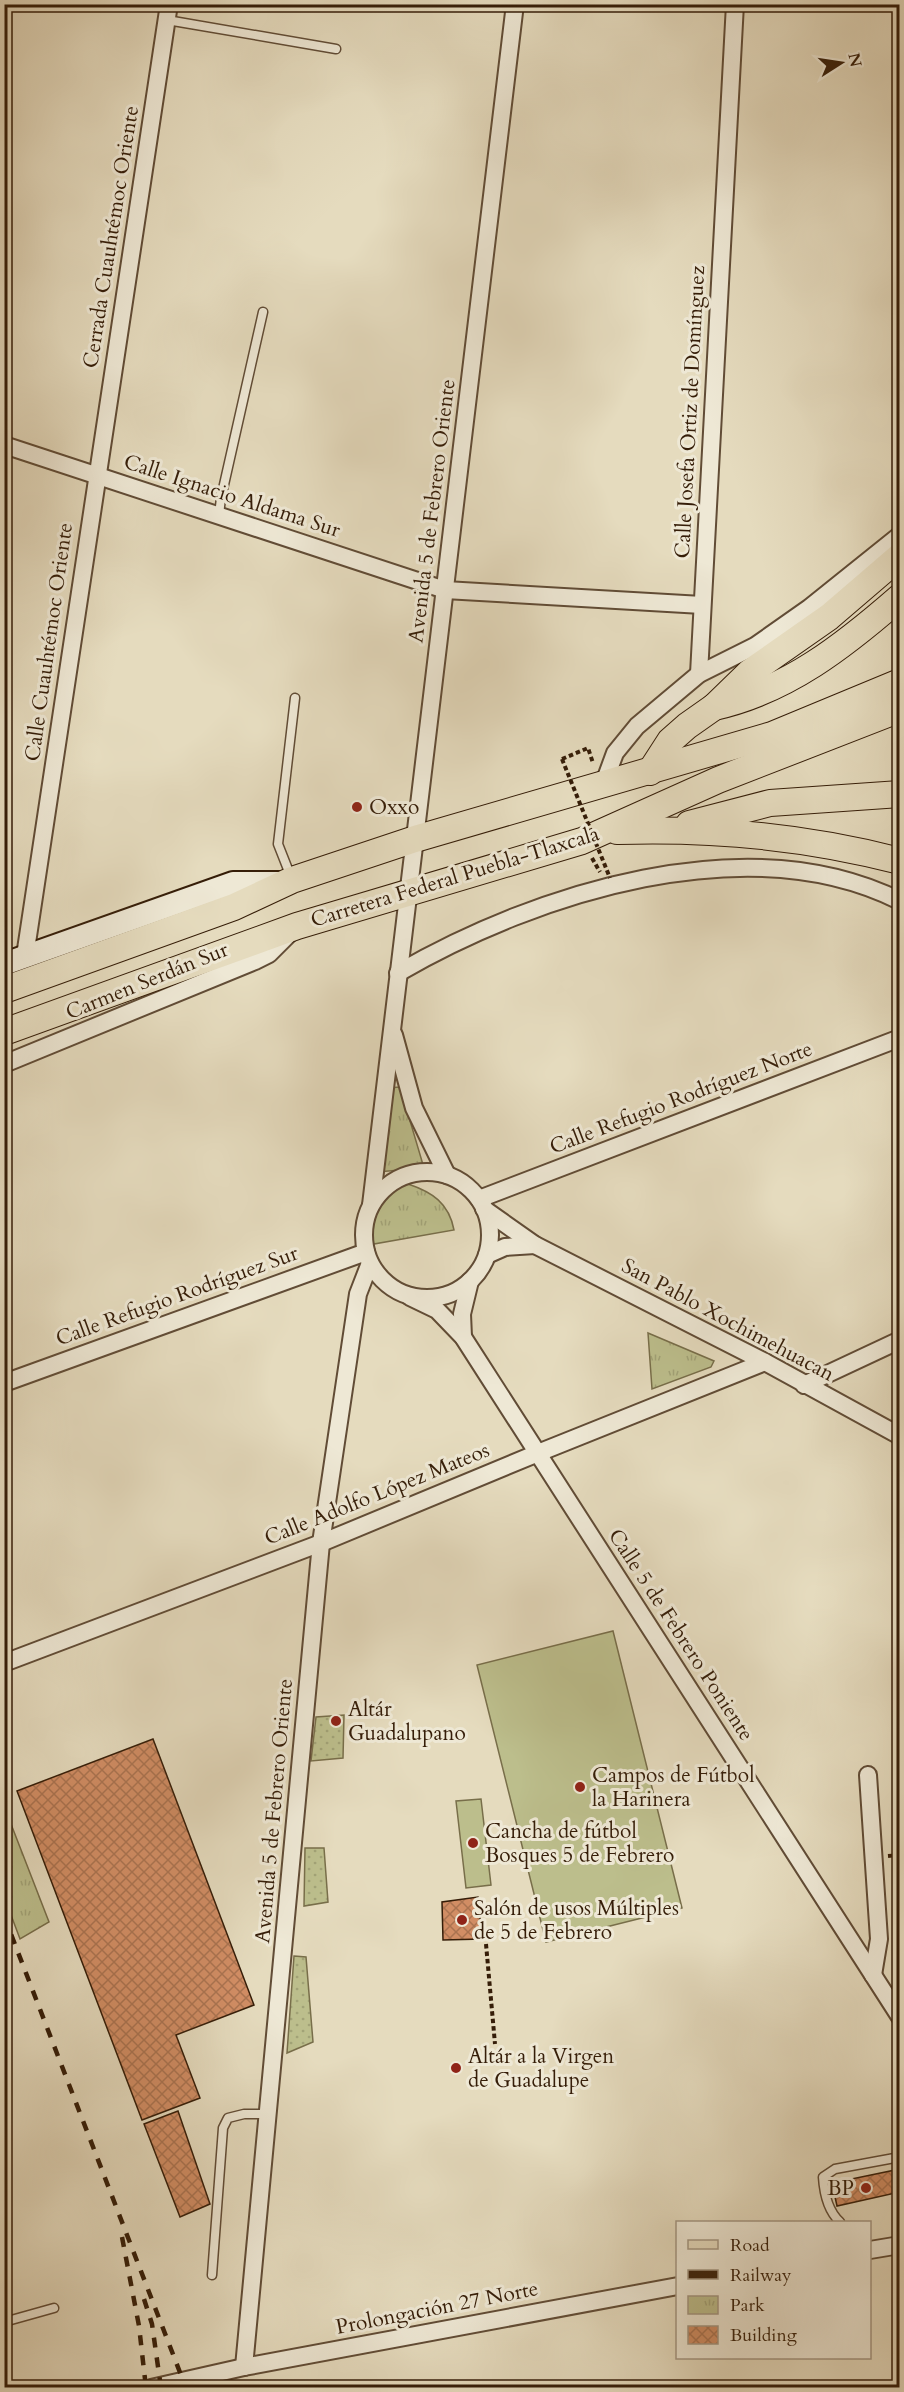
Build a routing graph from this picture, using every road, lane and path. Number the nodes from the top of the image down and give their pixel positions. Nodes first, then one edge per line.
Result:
1 (515, 4) edge
2 (735, 4) edge
3 (168, 12) edge
4 (336, 49) dead end
5 (263, 312) dead end
6 (4, 445) edge
7 (96, 476) junction
8 (219, 514) junction
9 (900, 535) edge
10 (900, 556) edge
11 (445, 590) junction
12 (900, 597) edge
13 (702, 605) junction
14 (699, 674) junction
15 (900, 682) edge
16 (296, 698) dead end
17 (714, 707) junction
18 (900, 709) edge
19 (588, 748) dead end
20 (650, 772) junction
21 (604, 783) junction
22 (900, 794) edge
23 (672, 829) junction
24 (605, 831) junction
25 (415, 839) junction
26 (900, 861) edge
27 (610, 878) dead end
28 (287, 882) junction
29 (410, 892) junction
30 (900, 902) edge
31 (297, 926) junction
32 (15, 960) edge
33 (398, 973) junction
34 (4, 990) edge
35 (391, 1023) junction
36 (4, 1032) edge
37 (900, 1038) edge
38 (4, 1064) edge
39 (447, 1175) junction
40 (482, 1204) junction
41 (371, 1205) junction
42 (535, 1245) junction
43 (487, 1256) junction
44 (368, 1258) junction
45 (470, 1281) junction
46 (410, 1296) junction
47 (464, 1337) junction
48 (900, 1340) edge
49 (765, 1362) junction
50 (4, 1383) edge
51 (804, 1385) junction
52 (900, 1436) edge
53 (538, 1453) junction
54 (321, 1543) junction
55 (4, 1663) edge
56 (868, 1775) dead end
57 (486, 1944) dead end
58 (873, 1975) junction
59 (900, 2017) edge
60 (495, 2044) dead end
61 (267, 2114) junction
62 (900, 2157) edge
63 (838, 2221) edge
64 (900, 2245) edge
65 (871, 2250) edge
66 (212, 2275) dead end
67 (676, 2286) edge
68 (54, 2308) dead end
69 (4, 2322) edge
70 (244, 2367) junction
71 (152, 2388) edge

1 - 11 street, Avenida 5 de Febrero Oriente
2 - 13 street, Calle Josefa Ortiz de Domínguez
3 - 4 lane
3 - 7 street, Cerrada Cuauhtémoc Oriente
5 - 8 lane
6 - 7 street, Calle Ignacio Aldama Sur
7 - 8 street, Calle Ignacio Aldama Sur
7 - 32 street, Calle Cuauhtémoc Oriente
8 - 11 street, Calle Ignacio Aldama Sur
9 - 14 street
10 - 17 main road
11 - 13 street, Calle Ignacio Aldama Sur
11 - 25 street, Avenida 5 de Febrero Oriente
12 - 17 main road
13 - 14 street, Calle Josefa Ortiz de Domínguez
14 - 21 street
15 - 20 main road
16 - 28 lane
17 - 20 main road
18 - 24 main road, Carretera Federal Puebla-Tlaxcala
19 - 27 path, bridge
20 - 21 main road
21 - 25 main road
22 - 23 main road
23 - 24 main road
23 - 26 main road
24 - 29 main road, Carretera Federal Puebla-Tlaxcala
25 - 28 main road
25 - 29 street, Avenida 5 de Febrero Oriente
28 - 32 main road
28 - 34 main road
29 - 31 main road, Carretera Federal Puebla-Tlaxcala
29 - 33 street, Avenida 5 de Febrero Oriente
30 - 33 street
31 - 36 main road, Carretera Federal Puebla-Tlaxcala
31 - 38 street, Carmen Serdán Sur
33 - 35 street, Avenida 5 de Febrero Oriente
35 - 39 street, Avenida 5 de Febrero Oriente
35 - 41 street, Avenida 5 de Febrero Oriente
37 - 40 street, Calle Refugio Rodríguez Norte
39 - 40 street
39 - 41 street
40 - 42 street, San Pablo Xochimehuacan
40 - 43 street
41 - 44 street
42 - 43 street
42 - 49 street, San Pablo Xochimehuacan
43 - 45 street
44 - 46 street
44 - 50 street, Calle Refugio Rodríguez Sur
44 - 54 street, Avenida 5 de Febrero Oriente
45 - 46 street
45 - 47 street
46 - 47 street, Calle 5 de Febrero Poniente
47 - 53 street, Calle 5 de Febrero Poniente
48 - 51 street
49 - 51 street, San Pablo Xochimehuacan
49 - 53 street, Calle Adolfo López Mateos
51 - 52 street, San Pablo Xochimehuacan
53 - 54 street, Calle Adolfo López Mateos
53 - 58 street, Calle 5 de Febrero Poniente
54 - 55 street, Calle Adolfo López Mateos
54 - 61 street, Avenida 5 de Febrero Oriente
56 - 58 street
57 - 60 path
58 - 59 street, Calle 5 de Febrero Poniente
61 - 66 lane
61 - 70 street, Avenida 5 de Febrero Oriente
62 - 63 lane
64 - 65 street
67 - 70 street, Prolongación 27 Norte
68 - 69 lane
70 - 71 street, Prolongación 27 Norte

